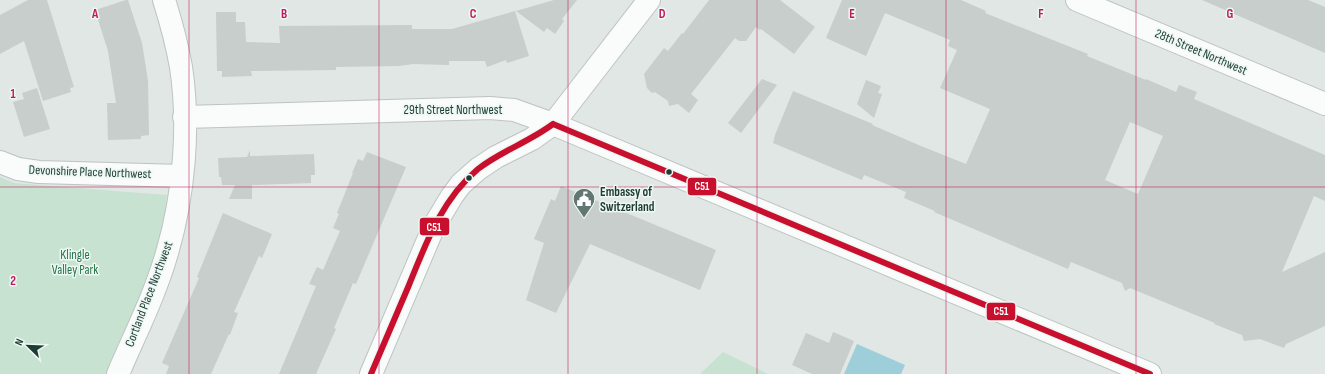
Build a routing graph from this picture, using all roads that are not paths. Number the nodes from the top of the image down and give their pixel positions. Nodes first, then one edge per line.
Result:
1 (164, 0) edge
2 (648, 0) edge
3 (1078, 0) edge
4 (1325, 104) edge
5 (184, 117) junction
6 (553, 124) junction
7 (0, 162) edge
8 (182, 176) junction
9 (118, 374) edge
10 (371, 374) edge
11 (1150, 374) edge

1 - 5 street, Cortland Place Northwest
2 - 6 street
3 - 4 street, 28th Street Northwest
5 - 6 street, 29th Street Northwest
5 - 8 street, Cortland Place Northwest
6 - 10 street
6 - 11 street, 29th Street Northwest
7 - 8 street, Devonshire Place Northwest
8 - 9 street, Cortland Place Northwest

